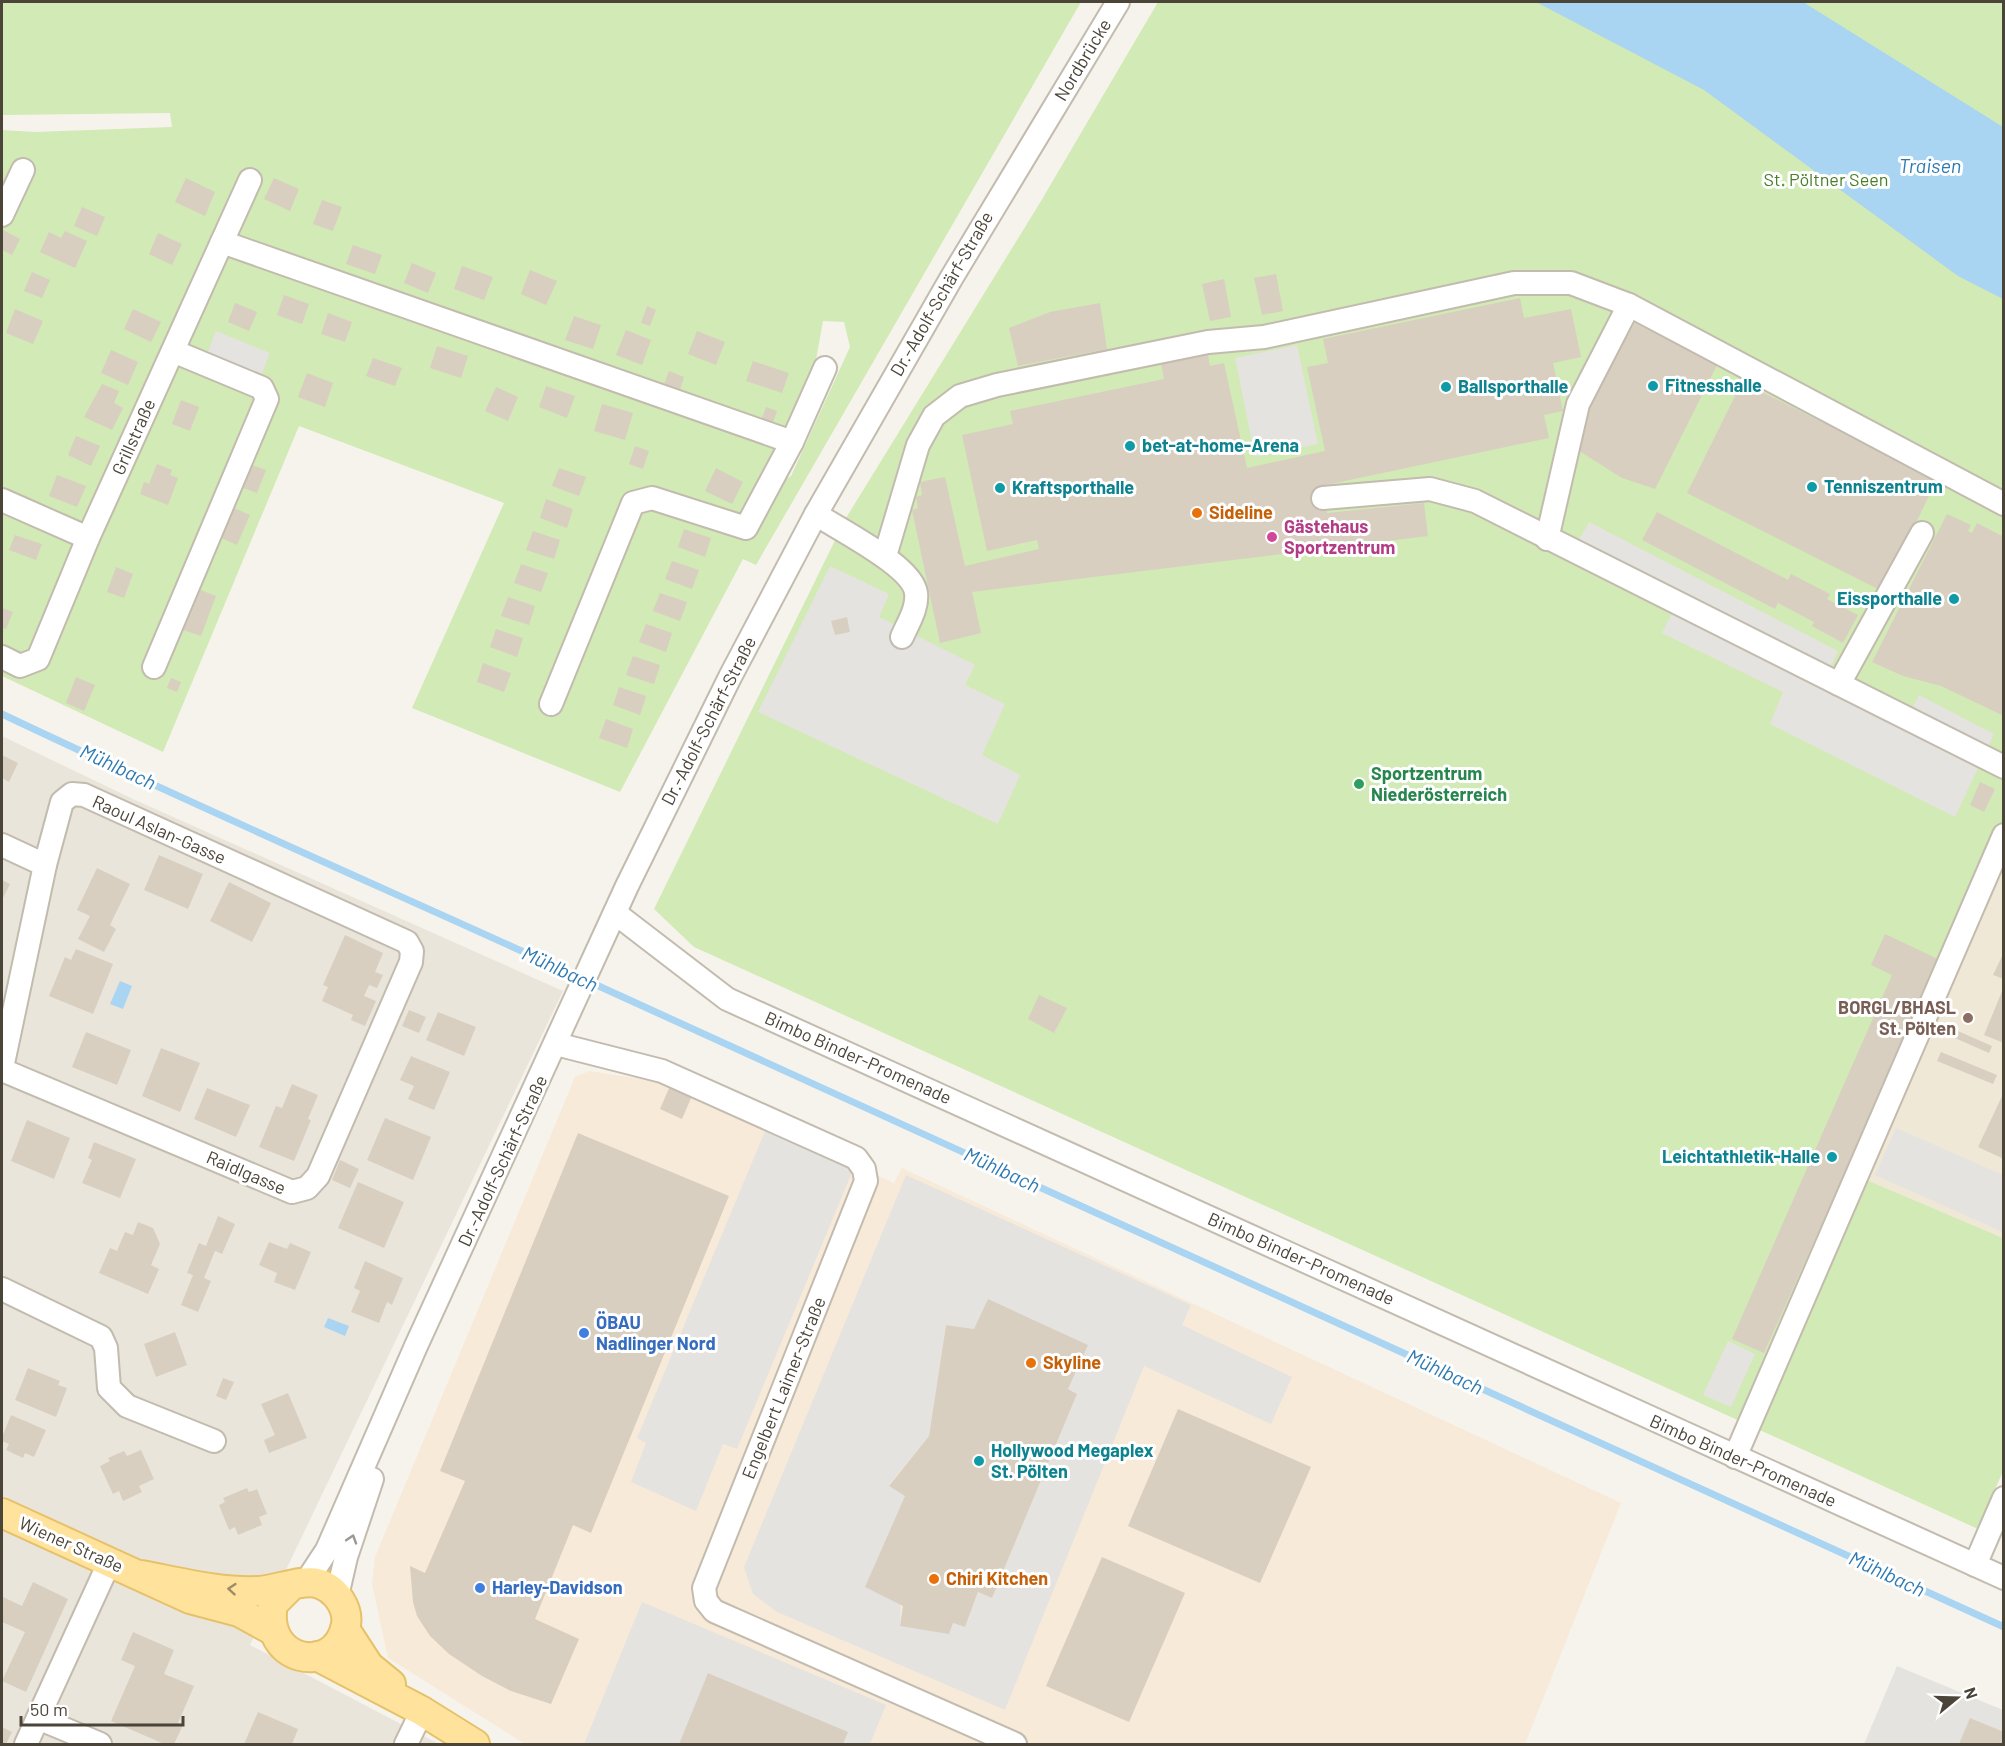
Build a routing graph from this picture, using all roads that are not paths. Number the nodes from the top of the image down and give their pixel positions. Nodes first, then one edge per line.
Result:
1 (1118, 2) edge
2 (1047, 119) joint
3 (23, 170) dead end
4 (250, 180) dead end
5 (2, 215) edge
6 (222, 242) junction
7 (1629, 305) junction
8 (173, 351) junction
9 (825, 368) dead end
10 (792, 442) junction
11 (1323, 498) dead end
12 (2, 500) edge
13 (2004, 504) edge
14 (816, 514) junction
15 (1922, 533) dead end
16 (88, 538) junction
17 (1547, 539) junction
18 (885, 556) junction
19 (902, 637) dead end
20 (2, 657) edge
21 (154, 667) dead end
22 (1839, 684) junction
23 (551, 704) dead end
24 (2004, 767) edge
25 (2004, 836) edge
26 (2, 844) edge
27 (45, 865) junction
28 (615, 913) junction
29 (407, 942) joint
30 (556, 1044) junction
31 (2, 1069) edge
32 (2, 1289) edge
33 (416, 1346) junction
34 (214, 1441) dead end
35 (1735, 1457) junction
36 (2004, 1498) edge
37 (2, 1513) edge
38 (109, 1563) junction
39 (1976, 1565) junction
40 (141, 1575) junction
41 (2004, 1578) edge
42 (298, 1585) junction
43 (337, 1596) junction
44 (345, 1629) junction
45 (272, 1630) junction
46 (317, 1656) junction
47 (422, 1711) junction
48 (38, 1718) junction
49 (26, 1744) edge
50 (100, 1744) edge
51 (406, 1744) edge
52 (475, 1744) edge
53 (1015, 1744) edge

1 - 2 street, Nordbrücke
2 - 14 street, Dr.-Adolf-Schärf-Straße
3 - 5 street
4 - 6 street, Grillstraße
6 - 8 street, Grillstraße
6 - 10 street
7 - 13 street
7 - 17 street
7 - 18 street
8 - 16 street, Grillstraße
8 - 21 street
9 - 10 street
10 - 23 street
11 - 17 street
12 - 16 street
14 - 18 street
14 - 28 street, Dr.-Adolf-Schärf-Straße
15 - 22 street
16 - 20 street, Grillstraße
17 - 22 street
18 - 19 street
22 - 24 street
25 - 35 street
26 - 27 street
27 - 29 street, Raoul Aslan-Gasse
27 - 31 street, Raoul Aslan-Gasse
28 - 30 street, Dr.-Adolf-Schärf-Straße
28 - 35 street, Bimbo Binder-Promenade
29 - 31 street, Raidlgasse
30 - 33 street, Dr.-Adolf-Schärf-Straße
30 - 53 street, Engelbert Laimer-Straße
32 - 34 street
33 - 42 street, Dr.-Adolf-Schärf-Straße
43 -> 33 street, Dr.-Adolf-Schärf-Straße
35 - 39 street, Bimbo Binder-Promenade
36 - 39 street
37 - 38 main road, Wiener Straße
38 - 40 main road, Wiener Straße
38 - 48 street
39 - 41 street, Bimbo Binder-Promenade
42 -> 40 main road
40 - 45 main road
42 - 43 main road
42 - 45 main road
43 - 44 main road
44 - 46 main road
44 - 47 main road
45 - 46 main road
46 - 47 main road
47 - 51 street
47 - 52 main road
48 - 49 street
48 - 50 street

